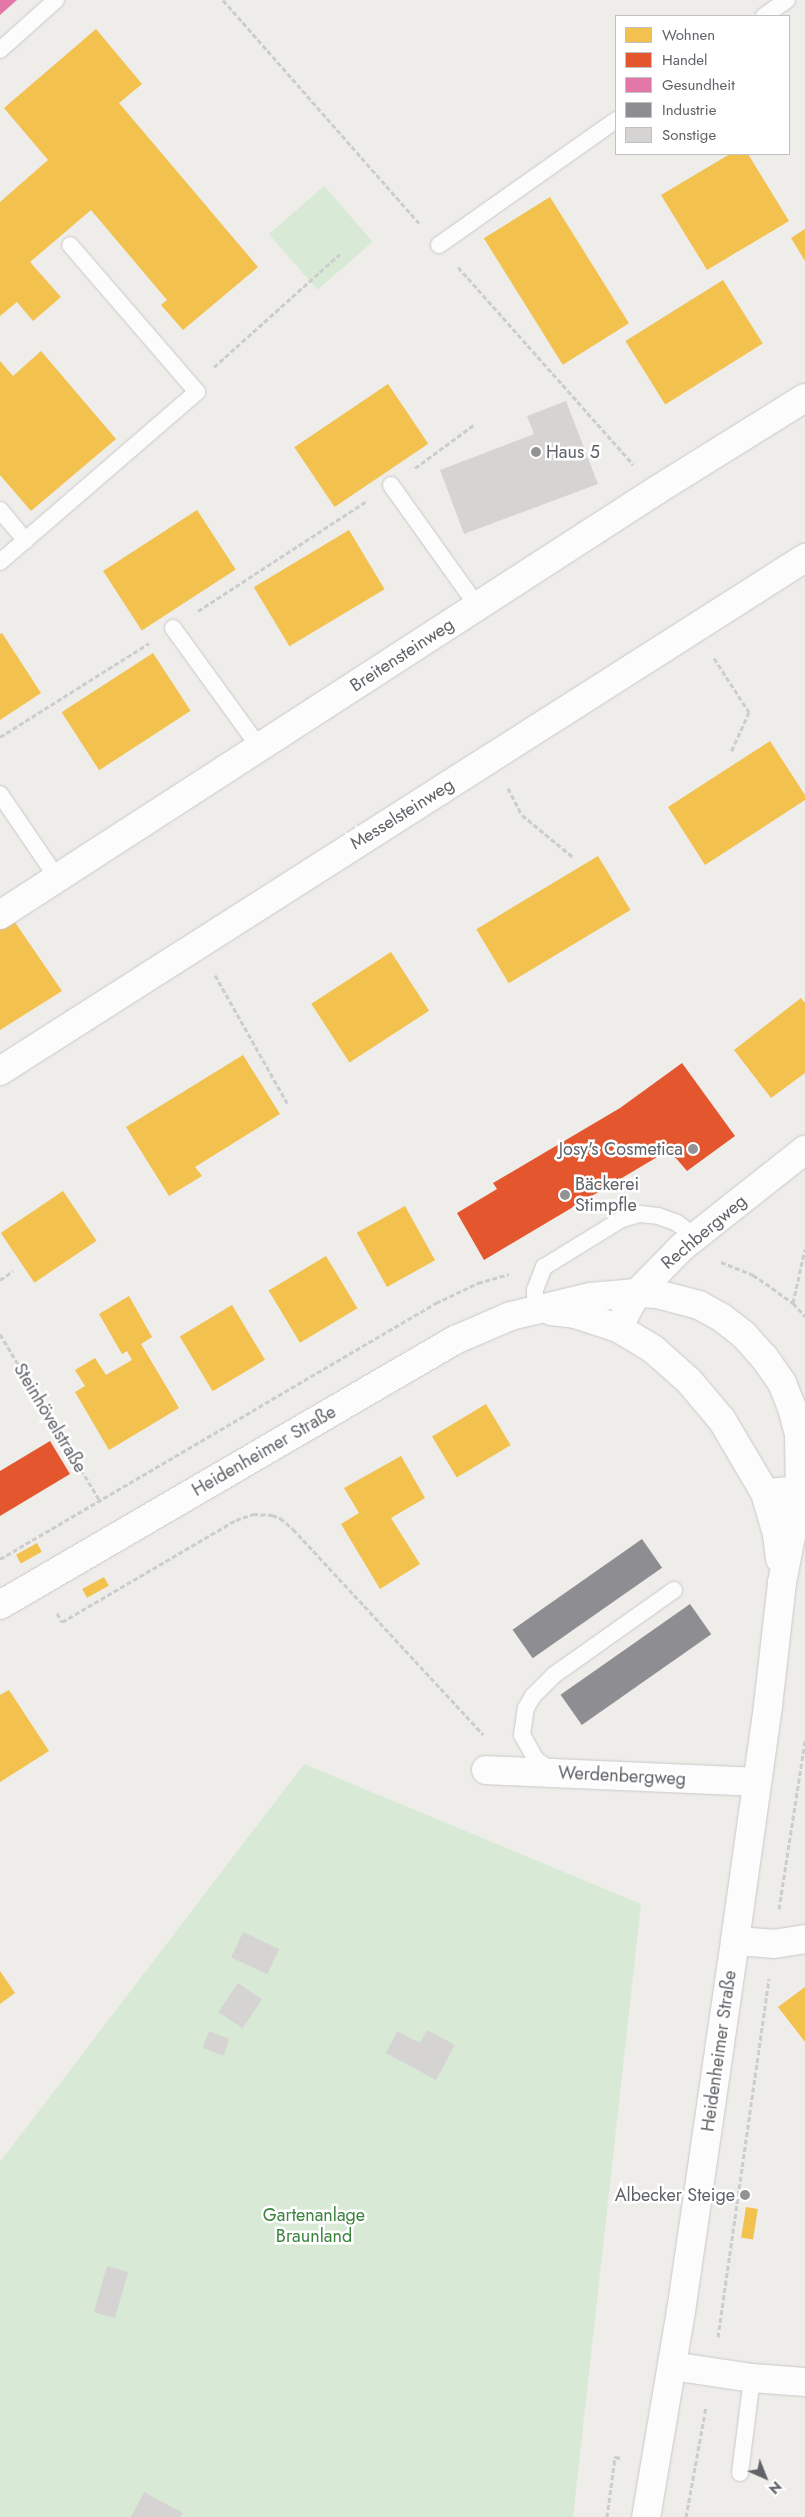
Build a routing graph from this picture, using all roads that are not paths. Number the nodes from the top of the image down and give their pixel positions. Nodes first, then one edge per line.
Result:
1 (56, 0) edge
2 (786, 0) edge
3 (765, 15) edge
4 (0, 50) edge
5 (615, 121) edge
6 (70, 245) dead end
7 (439, 245) dead end
8 (805, 398) edge
9 (391, 485) road end
10 (0, 510) edge
11 (26, 541) junction
12 (805, 558) edge
13 (0, 562) edge
14 (478, 606) junction
15 (173, 628) road end
16 (259, 748) junction
17 (0, 794) edge
18 (57, 878) junction
19 (0, 915) edge
20 (0, 1071) edge
21 (805, 1150) edge
22 (694, 1236) junction
23 (637, 1293) junction
24 (535, 1309) junction
25 (618, 1328) junction
26 (802, 1490) edge
27 (765, 1493) junction
28 (782, 1583) junction
29 (674, 1590) dead end
30 (0, 1605) edge
31 (486, 1770) dead end
32 (562, 1774) junction
33 (758, 1782) junction
34 (805, 1939) edge
35 (735, 1941) junction
36 (672, 2366) junction
37 (752, 2378) junction
38 (805, 2382) edge
39 (740, 2472) dead end
40 (646, 2517) edge

1 - 4 lane
2 - 3 lane
5 - 7 lane
6 - 11 lane
8 - 14 street, Breitensteinweg
9 - 14 lane
10 - 11 lane
11 - 13 lane
12 - 20 street, Messelsteinweg
14 - 16 street, Breitensteinweg
15 - 16 lane
16 - 18 street, Breitensteinweg
17 - 18 lane
18 - 19 street, Breitensteinweg
21 - 22 street, Rechbergweg
22 - 23 street, Rechbergweg
22 - 24 lane
23 - 24 street, Heidenheimer Straße
23 - 25 street, Rechbergweg
23 - 26 street, Heidenheimer Straße
24 - 25 street, Heidenheimer Straße
24 - 30 street, Heidenheimer Straße
25 - 27 street, Heidenheimer Straße
26 - 27 street
26 - 28 street, Heidenheimer Straße
27 - 28 street, Heidenheimer Straße
28 - 33 street, Heidenheimer Straße
29 - 32 lane
31 - 32 street, Werdenbergweg
32 - 33 street, Werdenbergweg
33 - 35 street, Heidenheimer Straße
34 - 35 street
35 - 36 street, Heidenheimer Straße
36 - 37 street
36 - 40 street, Heidenheimer Straße
37 - 38 street
37 - 39 lane

